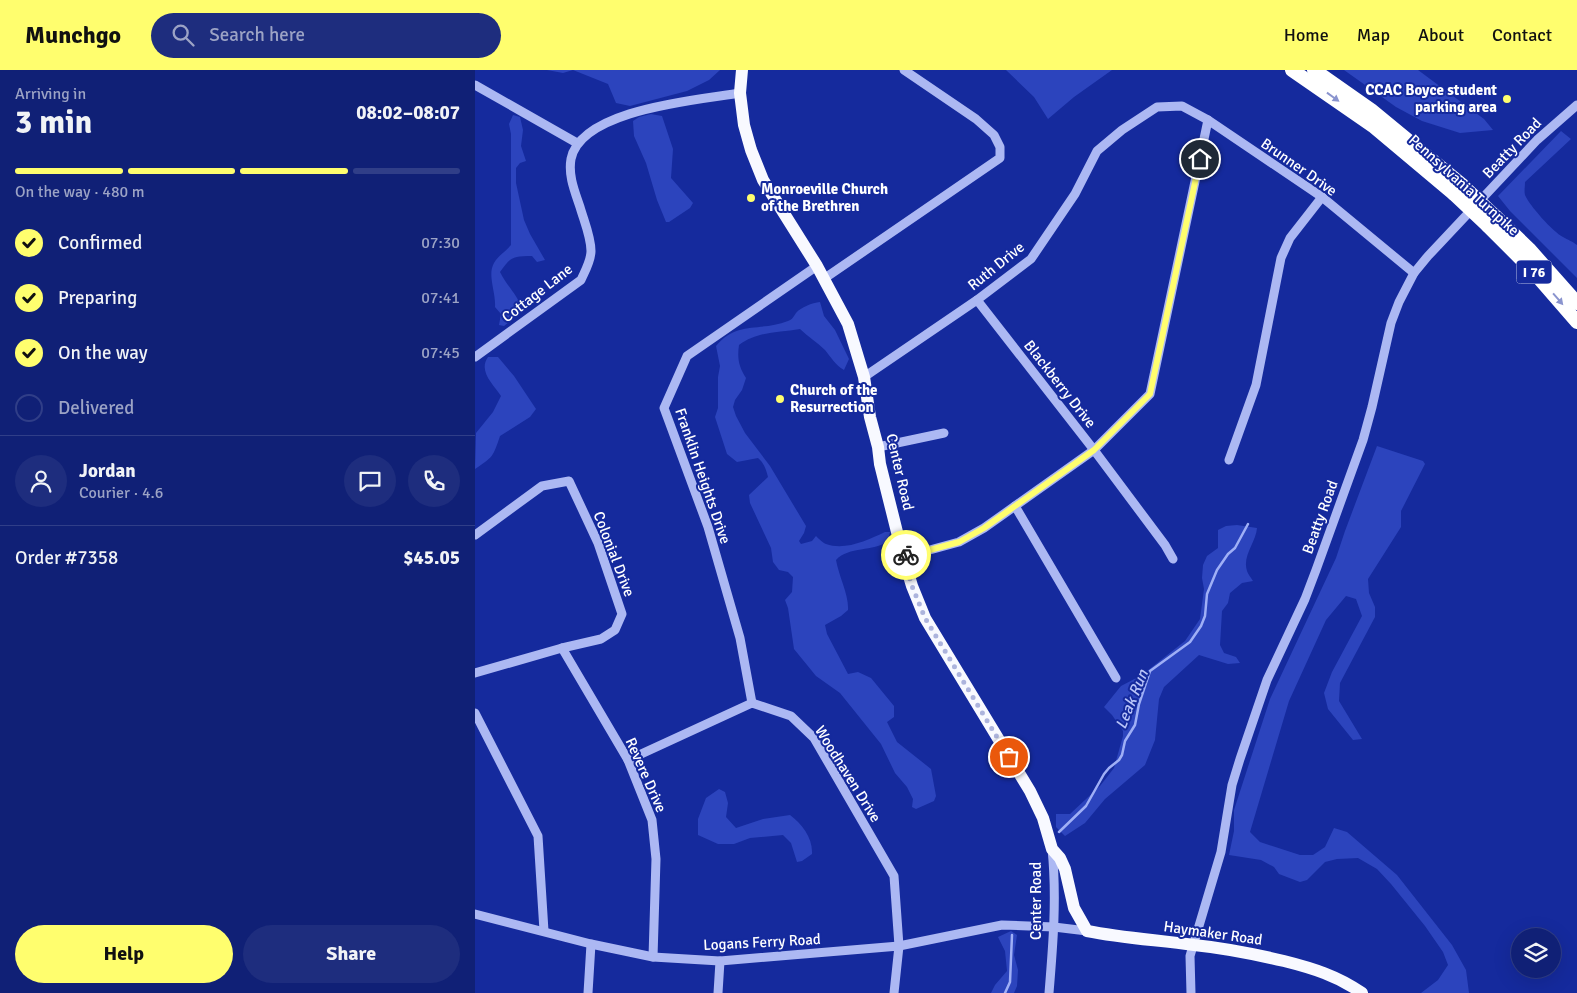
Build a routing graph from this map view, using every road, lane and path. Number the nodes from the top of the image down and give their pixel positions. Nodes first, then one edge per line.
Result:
1 (741, 70) edge
2 (904, 70) edge
3 (1292, 70) edge
4 (1314, 70) edge
5 (475, 85) edge
6 (740, 93) junction
7 (1577, 105) edge
8 (1157, 107) joint
9 (1208, 120) junction
10 (577, 143) junction
11 (1458, 189) junction
12 (1321, 198) junction
13 (1492, 221) junction
14 (817, 266) junction
15 (1414, 273) junction
16 (825, 278) junction
17 (977, 300) junction
18 (1577, 302) edge
19 (1577, 322) edge
20 (475, 357) edge
21 (864, 377) junction
22 (944, 433) dead end
23 (879, 447) junction
24 (1094, 450) junction
25 (1229, 460) dead end
26 (1015, 506) junction
27 (475, 535) edge
28 (903, 556) junction
29 (1173, 559) dead end
30 (562, 648) junction
31 (475, 673) edge
32 (1116, 678) dead end
33 (752, 704) junction
34 (475, 713) edge
35 (628, 760) junction
36 (1052, 849) junction
37 (475, 914) edge
38 (1054, 927) junction
39 (545, 931) junction
40 (1087, 931) junction
41 (591, 944) junction
42 (1193, 944) junction
43 (899, 946) junction
44 (653, 957) junction
45 (720, 961) junction
46 (588, 993) edge
47 (718, 993) edge
48 (894, 993) edge
49 (1049, 993) edge
50 (1191, 993) edge
51 (1362, 993) edge

1 - 6 main road, Center Road
2 - 16 street
3 -> 11 highway, Pennsylvania Turnpike / I 76
4 - 11 highway, Pennsylvania Turnpike / I 76
5 - 10 street
6 - 10 street
6 - 14 main road, Center Road
7 - 15 street, Beatty Road
8 - 9 street, Brunner Drive
8 - 17 street, Ruth Drive
9 - 12 street, Brunner Drive
9 - 24 street
10 - 20 street, Cottage Lane
11 - 13 highway, Pennsylvania Turnpike / I 76, bridge
12 - 15 street, Brunner Drive
12 - 25 street
13 - 18 highway, Pennsylvania Turnpike / I 76
13 -> 19 highway, Pennsylvania Turnpike / I 76
14 - 16 main road, Center Road
14 - 33 street, Franklin Heights Drive
15 - 42 street, Beatty Road
16 - 21 main road, Center Road
17 - 21 street, Ruth Drive
17 - 24 street, Blackberry Drive
21 - 23 main road, Center Road
22 - 23 street
23 - 28 main road, Center Road
24 - 26 street
24 - 29 street, Blackberry Drive
26 - 28 street
26 - 32 street
27 - 30 street, Colonial Drive
28 - 36 main road, Center Road
30 - 31 street, Colonial Drive
30 - 35 street, Revere Drive
33 - 35 street
33 - 43 street, Woodhaven Drive
34 - 39 street
35 - 44 street, Revere Drive
36 - 38 street, Center Road
36 - 40 main road
37 - 39 street, Logans Ferry Road
38 - 40 street, Haymaker Road
38 - 43 street, Logans Ferry Road
38 - 49 street, Center Road
39 - 41 street, Logans Ferry Road
40 - 42 main road, Haymaker Road
41 - 44 street, Logans Ferry Road
41 - 46 street
42 - 50 street, Beatty Road
42 - 51 main road, Haymaker Road
43 - 45 street, Logans Ferry Road
43 - 48 street, Woodhaven Drive
44 - 45 street, Logans Ferry Road
45 - 47 street

